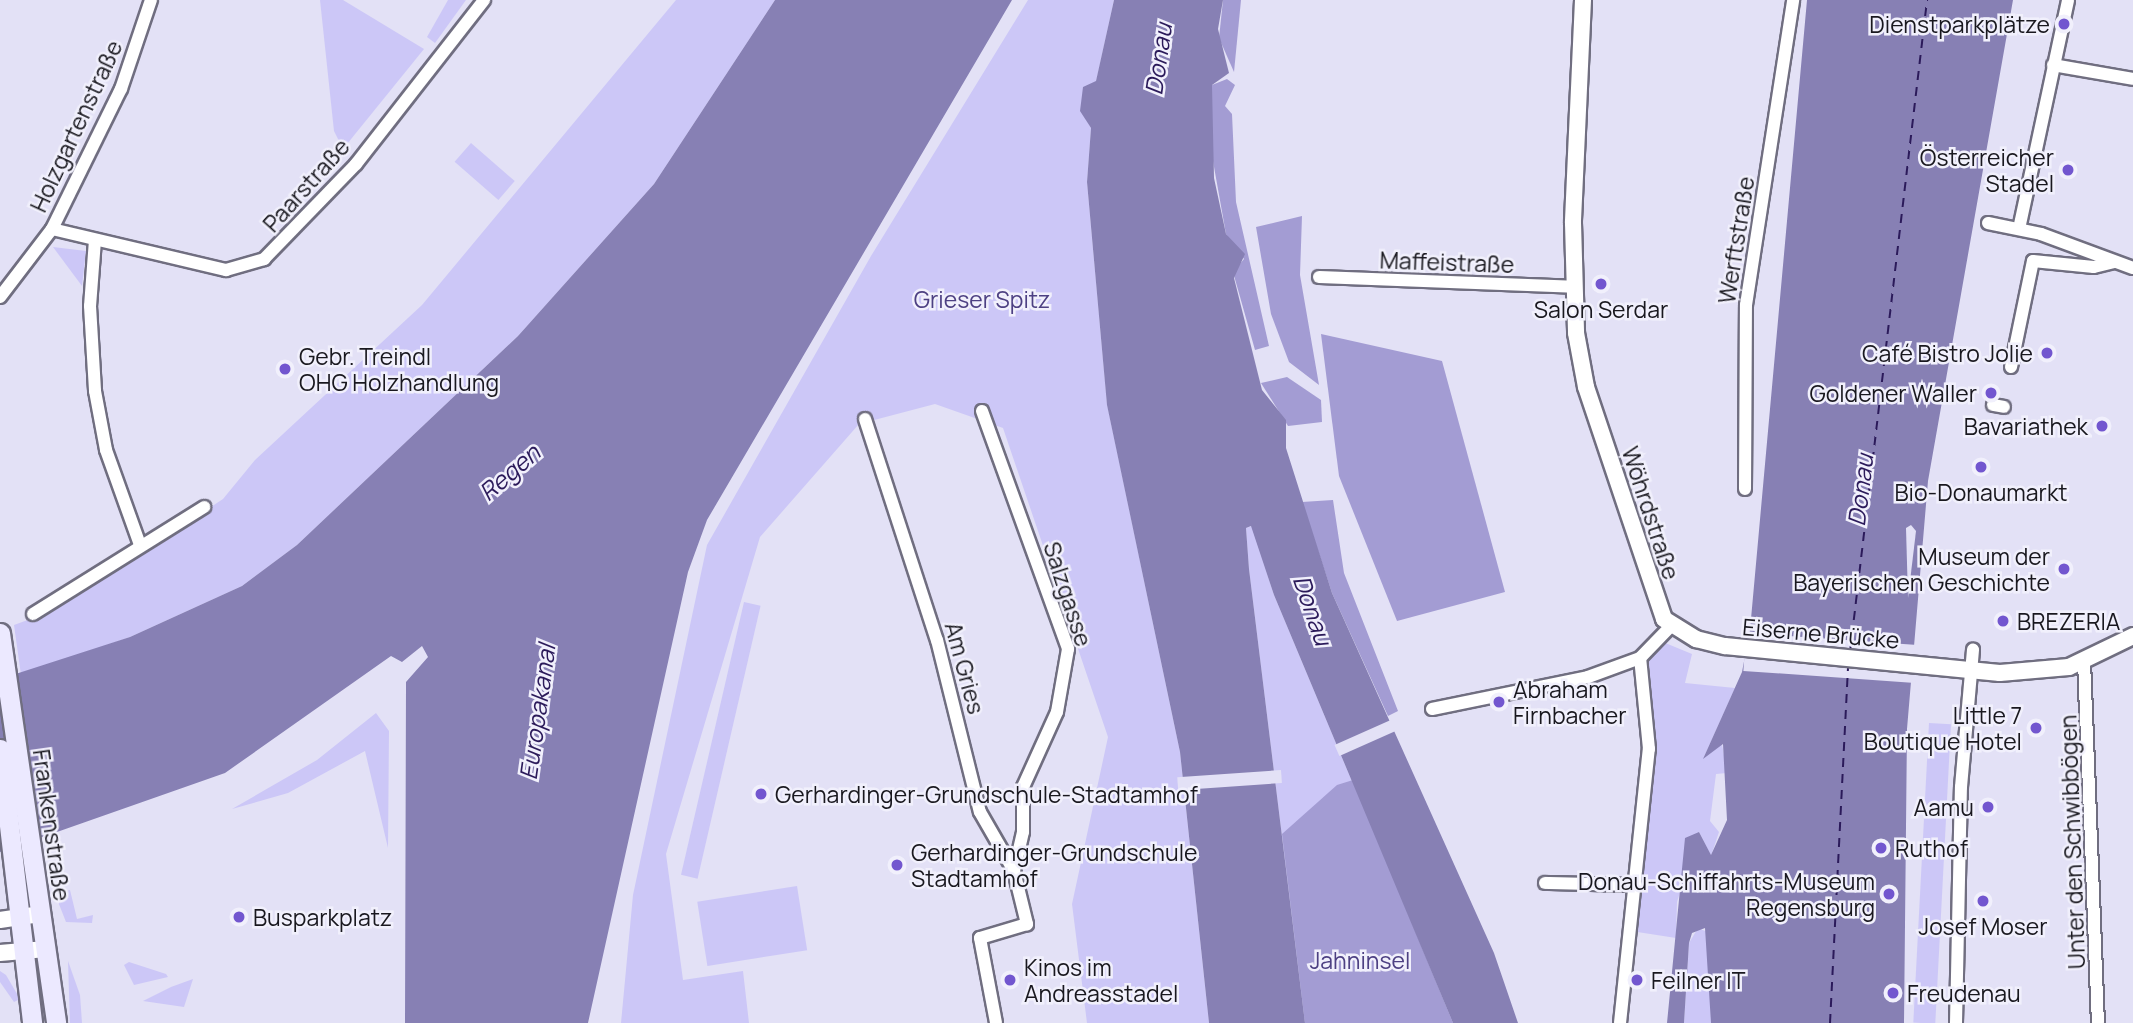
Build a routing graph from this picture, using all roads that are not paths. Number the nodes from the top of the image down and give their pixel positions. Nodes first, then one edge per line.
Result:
1 (151, 0) edge
2 (484, 0) edge
3 (1583, 0) edge
4 (1793, 0) edge
5 (2068, 0) edge
6 (2053, 65) junction
7 (2133, 79) edge
8 (1988, 223) dead end
9 (52, 229) junction
10 (2019, 229) junction
11 (96, 240) junction
12 (2114, 262) junction
13 (2133, 268) edge
14 (1319, 276) dead end
15 (1574, 287) junction
16 (0, 297) edge
17 (2011, 367) dead end
18 (982, 411) dead end
19 (865, 419) dead end
20 (1745, 489) dead end
21 (204, 507) dead end
22 (140, 545) junction
23 (33, 614) dead end
24 (1671, 626) junction
25 (0, 633) edge
26 (2132, 636) edge
27 (1973, 650) dead end
28 (1640, 658) junction
29 (2084, 660) junction
30 (1971, 671) junction
31 (1432, 709) dead end
32 (0, 749) edge
33 (1014, 871) junction
34 (1545, 883) dead end
35 (1636, 885) junction
36 (27, 888) junction
37 (32, 916) junction
38 (0, 920) edge
39 (37, 950) junction
40 (0, 953) edge
41 (32, 1023) edge
42 (56, 1023) edge
43 (996, 1023) edge
44 (1620, 1023) edge
45 (1956, 1023) edge
46 (2098, 1023) edge

1 - 9 street, Holzgartenstraße
2 - 11 street, Paarstraße
3 - 15 street, Wöhrdstraße
4 - 20 street, Werftstraße
5 - 6 street
6 - 7 street
6 - 10 street
8 - 10 street
9 - 11 street, Paarstraße
9 - 16 street, Holzgartenstraße
10 - 12 street
11 - 22 street
12 - 13 street
12 - 17 street
14 - 15 street, Maffeistraße
15 - 24 street, Wöhrdstraße
18 - 33 street, Salzgasse
19 - 33 street, Am Gries
21 - 22 street
22 - 23 street
24 - 28 street
24 - 30 street, Eiserne Brücke
25 - 36 main road, Frankenstraße
26 - 29 street, Eiserne Brücke
27 - 30 street
28 - 31 street
28 - 35 street
29 - 30 street, Eiserne Brücke
29 - 46 street, Unter den Schwibbögen
30 - 45 street
32 - 36 main road, Frankenstraße
33 - 43 street, Am Gries
34 - 35 street
35 - 44 street
36 - 37 main road, Frankenstraße
37 - 38 street
37 - 39 main road, Frankenstraße
39 - 40 street
39 - 41 main road, Frankenstraße
39 - 42 main road, Frankenstraße

